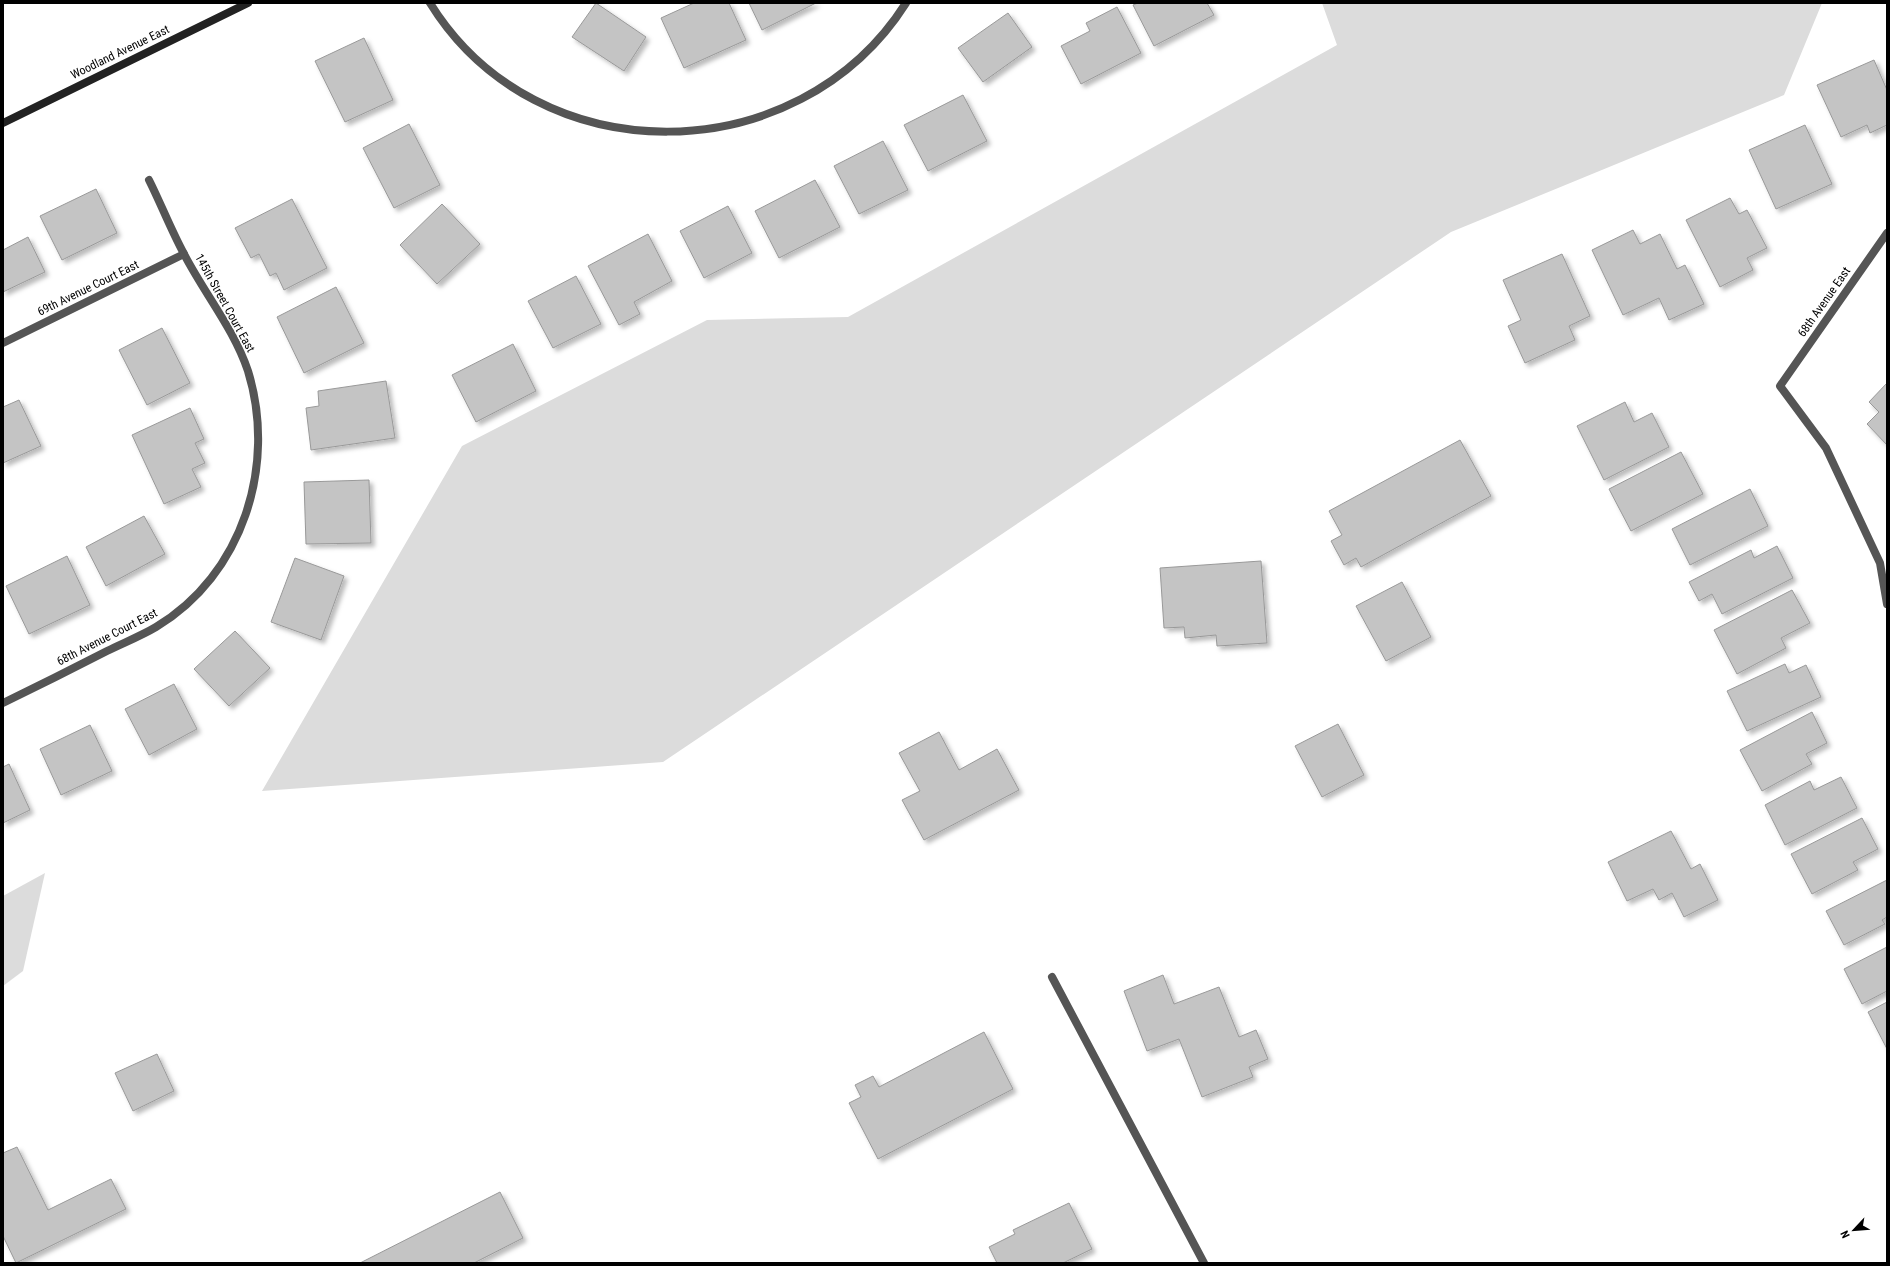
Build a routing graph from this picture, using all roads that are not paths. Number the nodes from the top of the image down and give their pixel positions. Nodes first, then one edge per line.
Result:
1 (248, 3) edge
2 (430, 3) edge
3 (906, 3) edge
4 (3, 123) edge
5 (149, 180) dead end
6 (1887, 233) edge
7 (184, 254) junction
8 (3, 344) edge
9 (237, 537) joint
10 (1887, 604) edge
11 (3, 703) edge
12 (1052, 977) dead end
13 (1204, 1263) edge

1 - 4 street, Woodland Avenue East
2 - 3 street
5 - 7 street, 145th Street Court East
6 - 10 street, 68th Avenue East
7 - 8 street, 69th Avenue Court East
7 - 9 street, 145th Street Court East
9 - 11 street, 68th Avenue Court East
12 - 13 street

